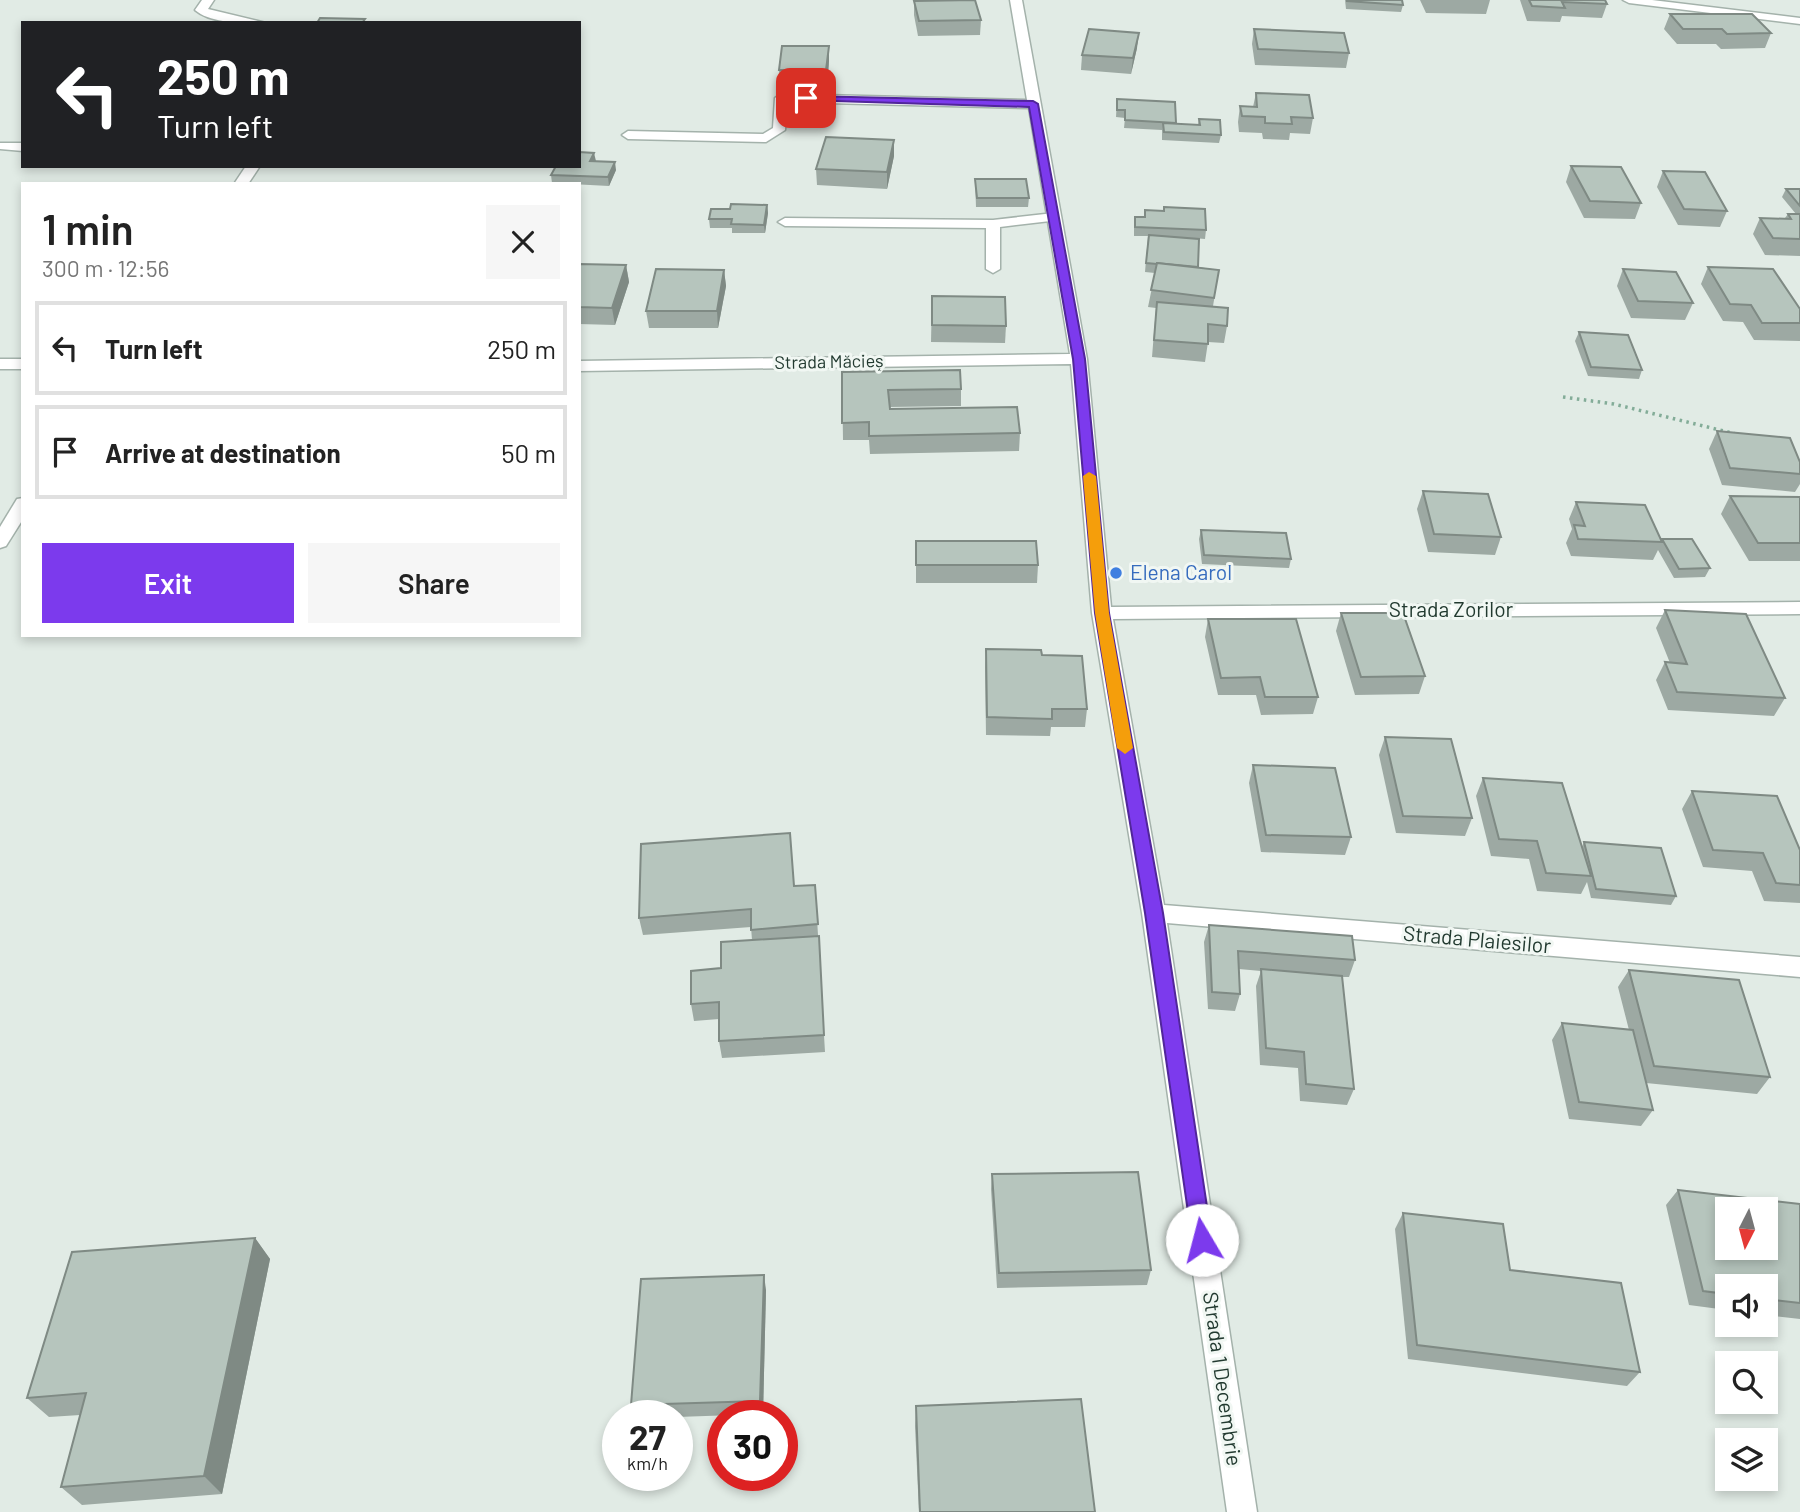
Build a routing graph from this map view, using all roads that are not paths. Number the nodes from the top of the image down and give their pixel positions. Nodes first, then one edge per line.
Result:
1 (208, 0) edge
2 (1016, 0) edge
3 (1629, 0) edge
4 (250, 21) edge
5 (1800, 21) edge
6 (1033, 104) junction
7 (628, 135) dead end
8 (4, 146) dead end
9 (21, 147) edge
10 (1054, 217) junction
11 (785, 222) dead end
12 (993, 224) junction
13 (993, 269) dead end
14 (1079, 359) junction
15 (0, 364) edge
16 (21, 364) edge
17 (581, 366) edge
18 (21, 506) edge
19 (0, 542) edge
20 (1800, 608) edge
21 (1102, 613) junction
22 (1154, 913) junction
23 (1800, 967) edge
24 (1242, 1512) edge

1 - 4 street
2 - 6 street, Strada 1 Decembrie
3 - 5 street
6 - 7 street
6 - 10 street, Strada 1 Decembrie
8 - 9 street
10 - 12 street
10 - 14 street, Strada 1 Decembrie
11 - 12 street
12 - 13 street
14 - 17 street, Strada Măcieș
14 - 21 street, Strada 1 Decembrie
15 - 16 street
18 - 19 street
20 - 21 street, Strada Zorilor
21 - 22 street, Strada 1 Decembrie
22 - 23 street, Strada Plaiesilor
22 - 24 street, Strada 1 Decembrie

